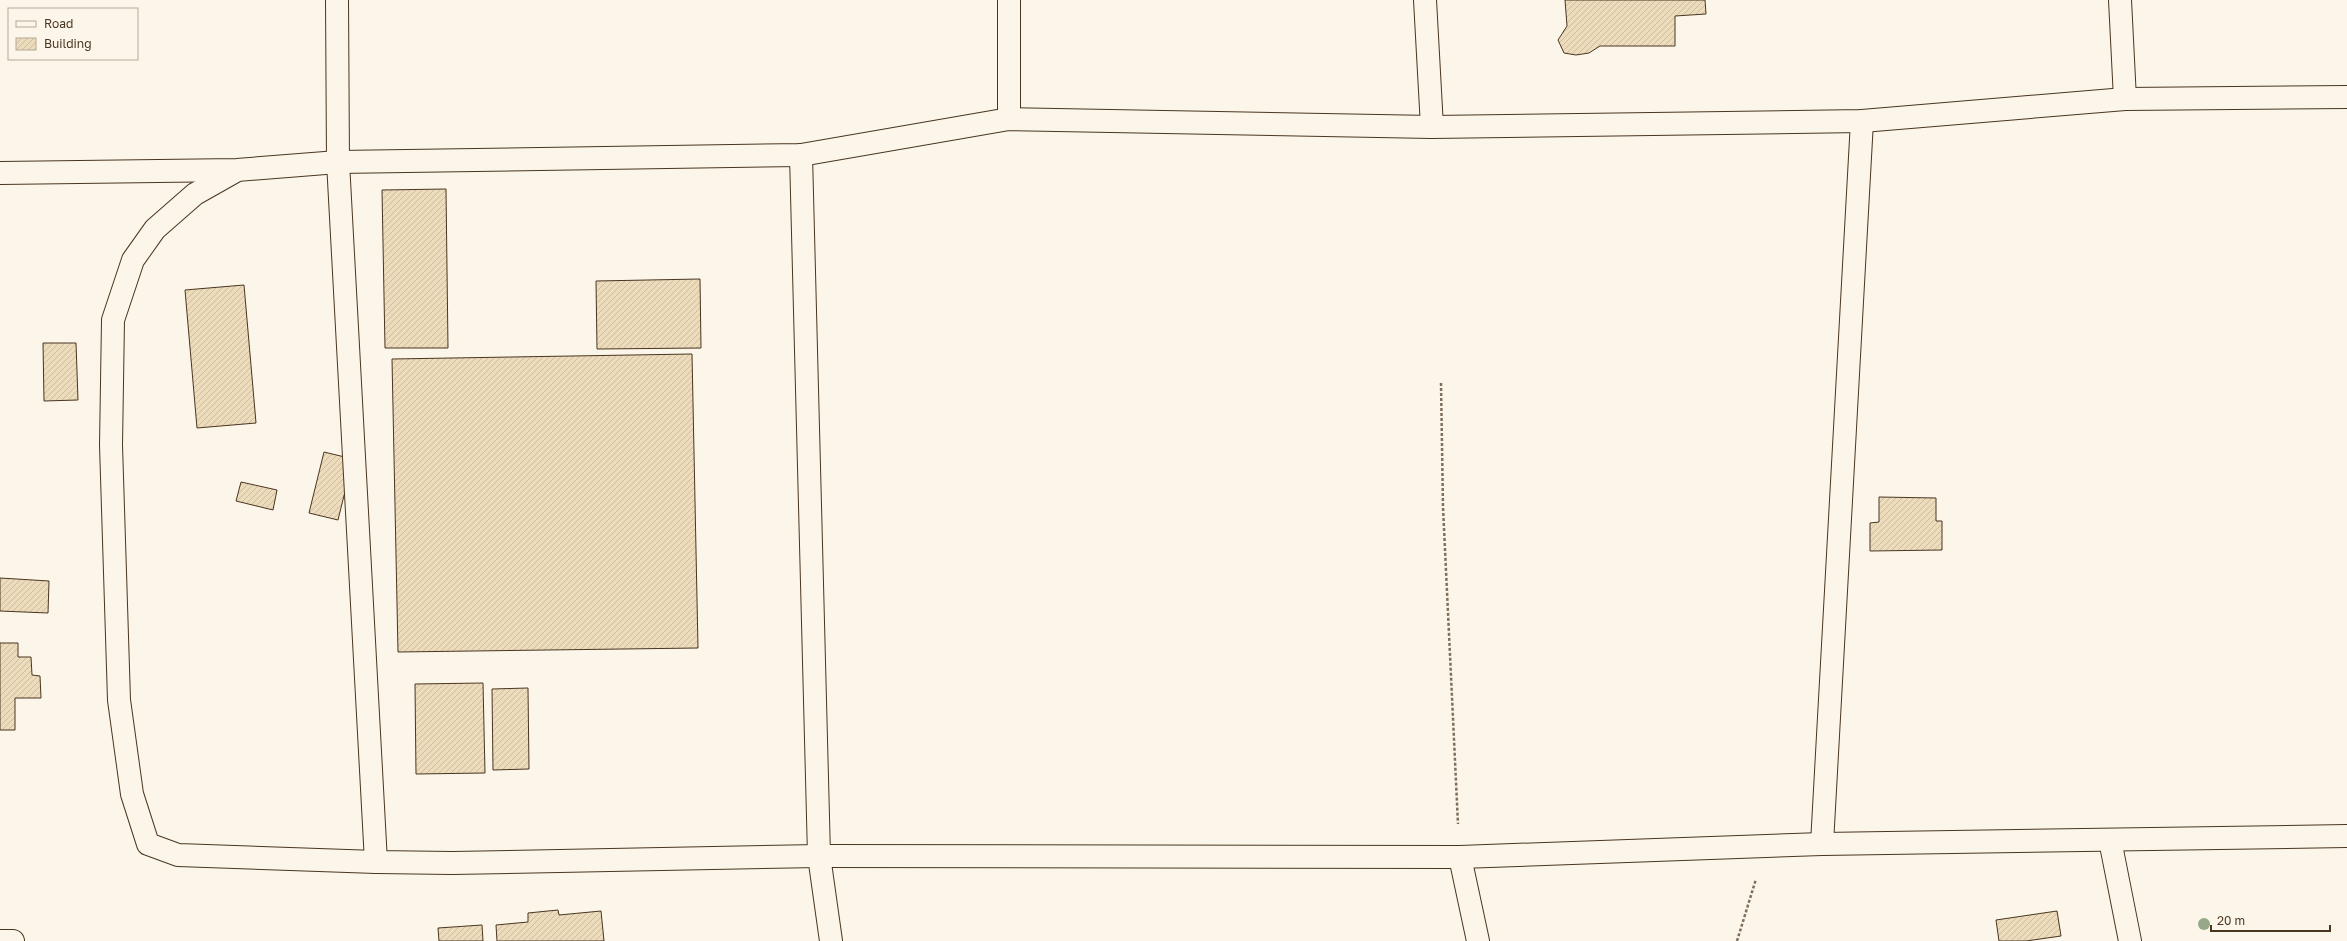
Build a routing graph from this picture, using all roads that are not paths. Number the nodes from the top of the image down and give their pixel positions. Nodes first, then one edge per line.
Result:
1 (337, 0) edge
2 (1009, 0) edge
3 (1425, 0) edge
4 (2120, 0) edge
5 (2347, 97) edge
6 (2125, 99) junction
7 (1009, 119) junction
8 (1862, 121) junction
9 (1432, 128) junction
10 (801, 155) junction
11 (338, 162) junction
12 (237, 170) junction
13 (0, 172) edge
14 (2347, 836) edge
15 (2110, 840) junction
16 (1822, 844) junction
17 (819, 856) junction
18 (1460, 857) junction
19 (376, 862) junction
20 (0, 941) edge
21 (13, 941) edge
22 (831, 941) edge
23 (1478, 941) edge
24 (2130, 941) edge

1 - 11 street
2 - 7 street
3 - 9 street
4 - 6 street
5 - 6 street
6 - 8 street
7 - 9 street
7 - 10 street
8 - 9 street
8 - 16 street
10 - 11 street
10 - 17 street
11 - 12 street
11 - 19 street
12 - 13 street
12 - 19 street
14 - 15 street
15 - 16 street
15 - 24 street
16 - 18 street
17 - 18 street
17 - 19 street
17 - 22 street
18 - 23 street
20 - 21 street

